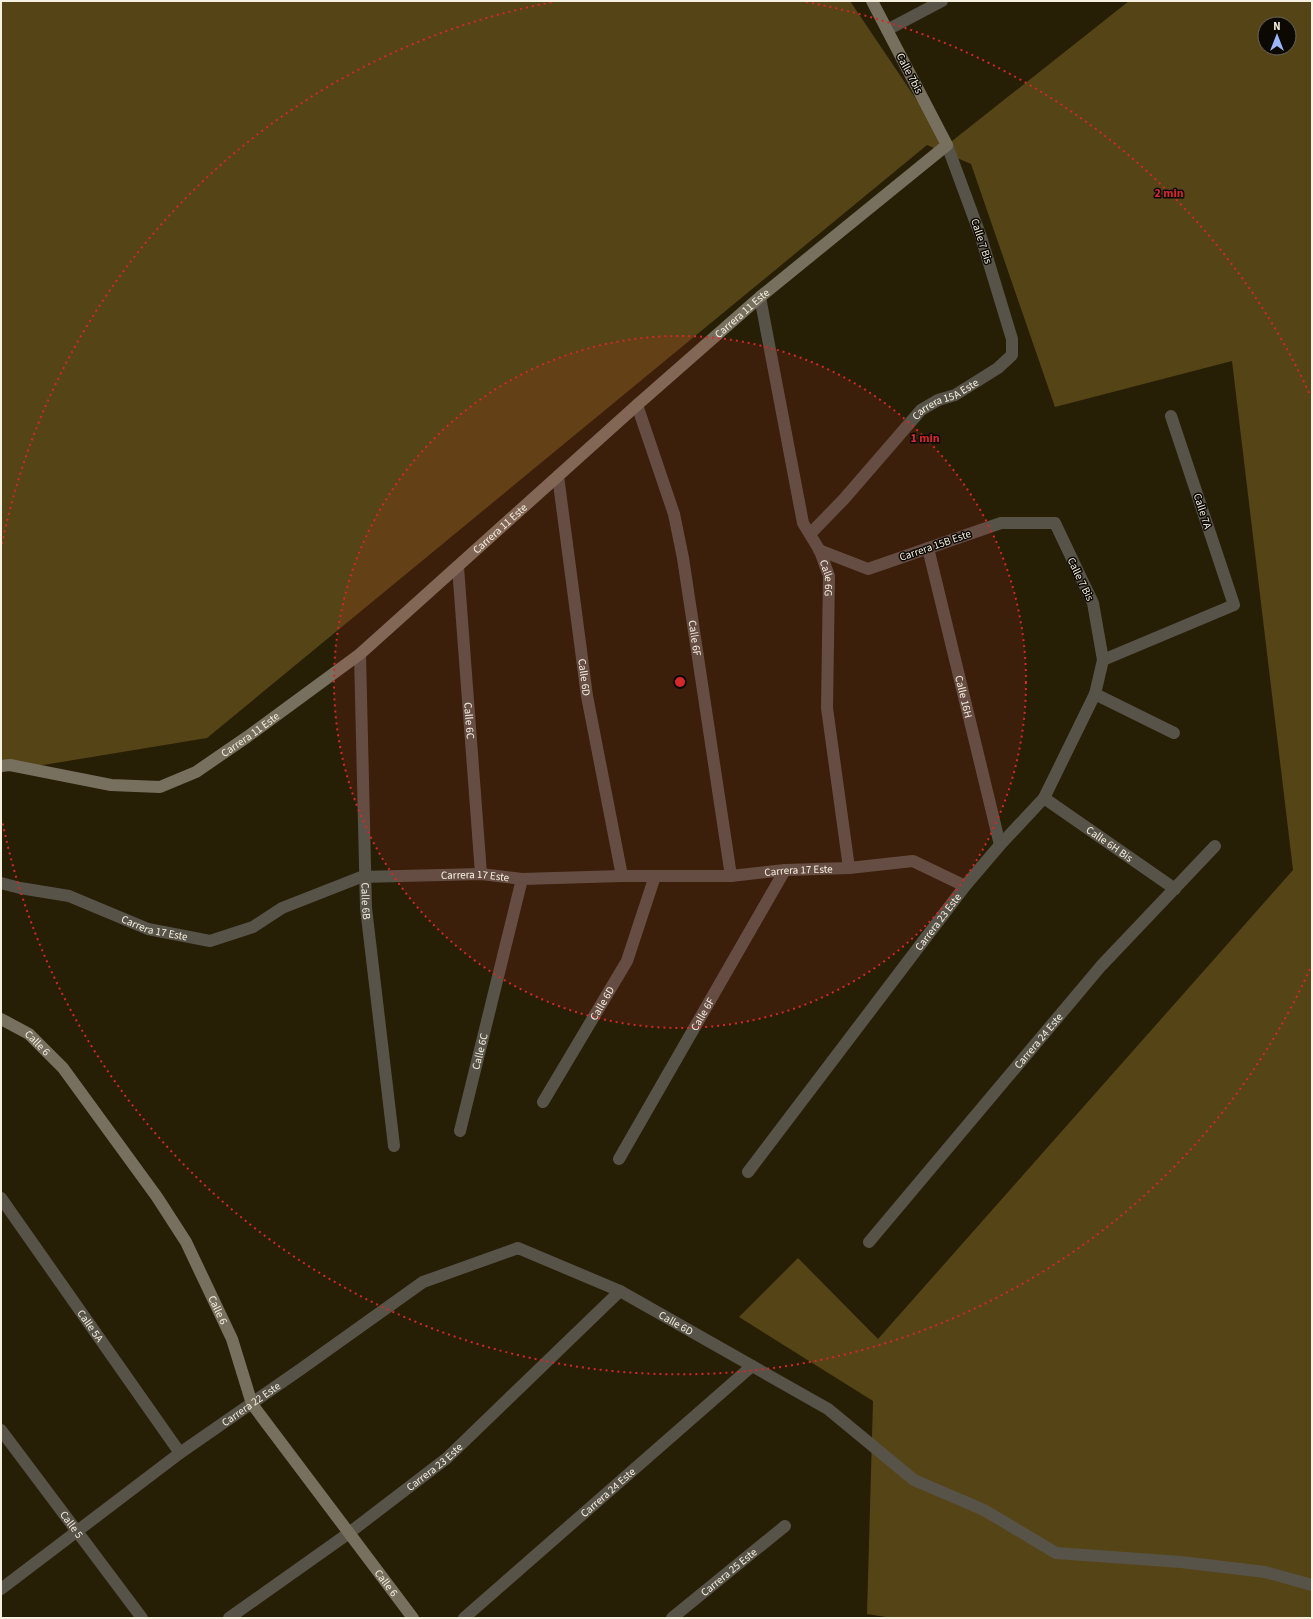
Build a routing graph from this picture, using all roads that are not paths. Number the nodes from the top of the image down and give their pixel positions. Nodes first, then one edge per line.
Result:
1 (872, 1) edge
2 (942, 1) edge
3 (887, 30) junction
4 (947, 145) junction
5 (760, 297) junction
6 (1012, 339) joint
7 (637, 405) junction
8 (1171, 416) dead end
9 (558, 476) junction
10 (1055, 523) joint
11 (810, 534) junction
12 (928, 548) junction
13 (819, 550) junction
14 (458, 567) junction
15 (360, 654) junction
16 (1103, 660) junction
17 (1094, 694) junction
18 (1174, 733) dead end
19 (1, 766) edge
20 (1044, 798) junction
21 (1000, 845) junction
22 (1215, 846) dead end
23 (849, 868) junction
24 (785, 870) junction
25 (481, 874) junction
26 (622, 876) junction
27 (655, 876) junction
28 (731, 876) junction
29 (365, 877) junction
30 (522, 879) junction
31 (1, 883) edge
32 (966, 886) junction
33 (1175, 889) junction
34 (1, 1019) edge
35 (543, 1102) dead end
36 (460, 1131) dead end
37 (394, 1146) dead end
38 (619, 1159) dead end
39 (748, 1172) dead end
40 (1, 1198) edge
41 (869, 1242) dead end
42 (518, 1248) joint
43 (620, 1291) junction
44 (752, 1366) junction
45 (252, 1404) junction
46 (1, 1430) edge
47 (180, 1454) junction
48 (785, 1526) dead end
49 (77, 1532) junction
50 (349, 1533) junction
51 (1312, 1584) edge
52 (1, 1589) edge
53 (142, 1618) edge
54 (229, 1618) edge
55 (413, 1618) edge
56 (464, 1618) edge
57 (672, 1618) edge

1 - 3 street, Calle 7bis
2 - 3 street
3 - 4 street, Calle 7bis
4 - 5 street, Carrera 11 Este
4 - 6 street, Calle 7 Bis
5 - 7 street, Carrera 11 Este
5 - 11 street, Calle 6G
6 - 11 street, Carrera 15A Este
7 - 9 street, Carrera 11 Este
7 - 28 street, Calle 6F
8 - 16 street, Calle 7A
9 - 14 street, Carrera 11 Este
9 - 26 street, Calle 6D
10 - 12 street, Carrera 15B Este
10 - 16 street, Calle 7 Bis
11 - 13 street, Calle 6G
12 - 13 street, Carrera 15B Este
12 - 21 street, Calle 16H
13 - 23 street, Calle 6G
14 - 15 street, Carrera 11 Este
14 - 25 street, Calle 6C
15 - 19 street, Carrera 11 Este
15 - 29 street, Calle 6B
16 - 17 street, Carrera 23 Este
17 - 18 street
17 - 20 street, Carrera 23 Este
20 - 21 street, Carrera 23 Este
20 - 33 street, Calle 6H Bis
21 - 32 street, Carrera 23 Este
22 - 33 street, Carrera 24 Este
23 - 24 street, Carrera 17 Este
23 - 32 street, Carrera 17 Este
24 - 28 street, Carrera 17 Este
24 - 38 street, Calle 6F
25 - 29 street, Carrera 17 Este
25 - 30 street, Carrera 17 Este
26 - 27 street, Carrera 17 Este
26 - 30 street, Carrera 17 Este
27 - 28 street, Carrera 17 Este
27 - 35 street, Calle 6D
29 - 31 street, Carrera 17 Este
29 - 37 street, Calle 6B
30 - 36 street, Calle 6C
32 - 39 street, Carrera 23 Este
33 - 41 street, Carrera 24 Este
34 - 45 street, Calle 6
40 - 47 street, Calle 5A
42 - 43 street, Calle 6D
42 - 45 street, Carrera 22 Este
43 - 44 street, Calle 6D
43 - 50 street, Carrera 23 Este
44 - 51 street, Calle 6D
44 - 56 street, Carrera 24 Este
45 - 47 street, Carrera 22 Este
45 - 50 street, Calle 6
46 - 49 street, Calle 5
47 - 49 street, Carrera 22 Este
48 - 57 street, Carrera 25 Este
49 - 52 street, Carrera 22 Este
49 - 53 street, Calle 5
50 - 54 street, Carrera 23 Este
50 - 55 street, Calle 6

